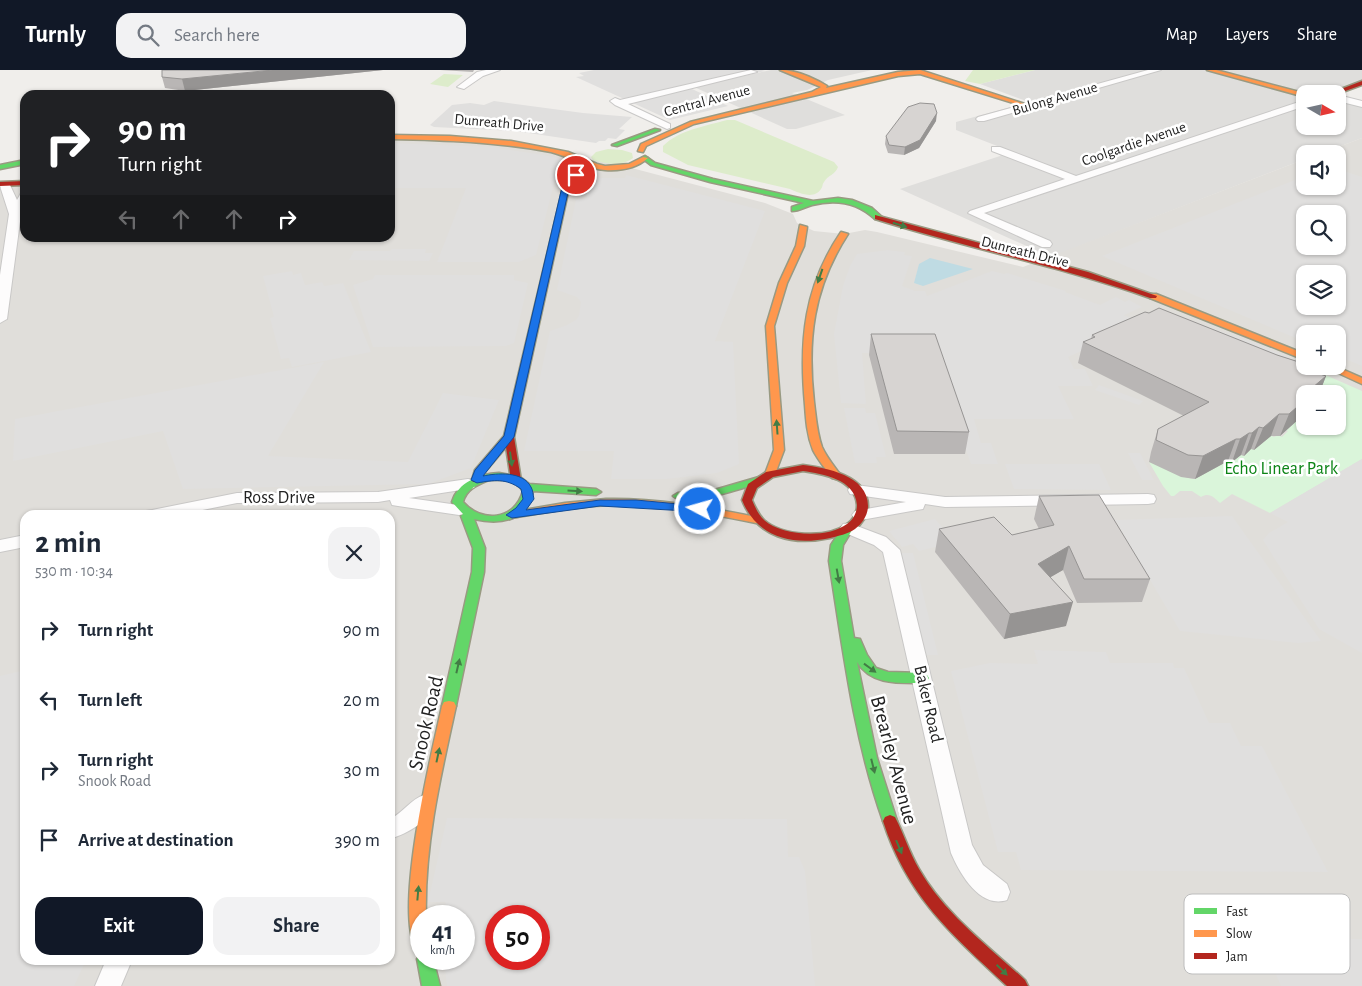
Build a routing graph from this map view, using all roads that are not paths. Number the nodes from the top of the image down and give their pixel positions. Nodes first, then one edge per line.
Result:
1 (496, 70) edge
2 (783, 70) edge
3 (893, 70) edge
4 (927, 70) edge
5 (1157, 70) edge
6 (1210, 70) edge
7 (753, 72) dead end
8 (710, 73) dead end
9 (724, 79) junction
10 (847, 83) junction
11 (1362, 84) edge
12 (461, 87) dead end
13 (818, 87) junction
14 (1346, 89) edge
15 (1296, 94) edge
16 (1346, 100) edge
17 (1296, 103) edge
18 (1362, 104) edge
19 (1030, 106) junction
20 (981, 119) dead end
21 (667, 126) junction
22 (395, 132) edge
23 (395, 137) edge
24 (996, 149) dead end
25 (643, 154) junction
26 (585, 162) junction
27 (20, 163) edge
28 (0, 167) edge
29 (624, 167) junction
30 (1077, 180) junction
31 (20, 183) edge
32 (2, 185) edge
33 (565, 194) junction
34 (810, 202) junction
35 (20, 204) edge
36 (784, 210) junction
37 (15, 214) junction
38 (803, 227) junction
39 (814, 231) dead end
40 (829, 234) dead end
41 (909, 239) dead end
42 (1046, 244) dead end
43 (1176, 306) junction
44 (0, 319) edge
45 (1296, 353) edge
46 (1346, 374) edge
47 (1362, 381) edge
48 (509, 437) junction
49 (770, 474) junction
50 (836, 476) junction
51 (516, 480) junction
52 (759, 480) junction
53 (472, 482) junction
54 (526, 487) junction
55 (856, 490) junction
56 (378, 497) junction
57 (1148, 499) dead end
58 (944, 502) junction
59 (177, 510) edge
60 (463, 513) junction
61 (512, 515) junction
62 (861, 515) junction
63 (756, 520) junction
64 (847, 529) junction
65 (20, 542) edge
66 (0, 546) edge
67 (843, 610) junction
68 (922, 678) junction
69 (429, 796) junction
70 (395, 827) edge
71 (998, 892) dead end
72 (417, 905) edge
73 (117, 965) edge
74 (427, 972) joint
75 (108, 986) edge
76 (424, 986) edge
77 (430, 986) edge
78 (1019, 986) edge

1 - 12 street
2 - 13 main road
3 - 10 main road, Central Avenue
4 - 19 main road
5 - 19 street, Bulong Avenue
6 - 15 main road
7 - 9 street
8 - 9 street
9 - 21 street
10 - 13 main road, Central Avenue
10 - 19 main road, Central Avenue
11 - 14 main road
13 - 21 main road, Central Avenue
13 - 25 main road, Central Avenue
16 - 18 street
17 - 30 street, Coolgardie Avenue
19 - 20 street, Bulong Avenue
21 - 25 main road, Central Avenue
22 - 26 main road, Dunreath Drive
23 - 26 main road, Dunreath Drive
24 - 30 street
25 - 29 main road
25 - 34 main road
26 - 29 main road, Dunreath Drive
26 - 33 main road
27 - 28 main road
29 - 33 main road
29 - 36 main road
30 - 42 street, Coolgardie Avenue
31 - 32 main road
32 - 37 street
33 - 48 main road
34 - 36 main road
34 -> 43 main road, Dunreath Drive
35 - 37 street
36 - 38 main road
37 - 44 street
38 - 39 main road
49 -> 38 main road
40 -> 50 main road
41 - 43 main road, Dunreath Drive
43 - 45 main road, Dunreath Drive
46 - 47 main road
48 -> 51 main road
48 - 53 main road
49 - 50 main road
49 - 52 main road
50 - 55 main road
51 - 53 main road
51 - 54 main road
54 -> 52 main road
52 - 63 main road
53 - 56 street, Ross Drive
53 - 60 main road
54 - 61 main road
55 - 58 street
55 - 62 main road
56 - 59 street, Ross Drive
56 - 60 street, Ross Drive
57 - 58 street
58 - 62 street
60 - 61 main road
69 -> 60 main road, Snook Road
61 - 63 main road
62 - 64 main road
63 - 64 main road
64 -> 67 main road, Brearley Avenue
64 - 68 street, Baker Road
65 - 66 street
67 -> 68 main road
67 -> 78 main road, Brearley Avenue
68 - 71 street, Baker Road
69 - 70 street
72 -> 69 main road, Snook Road
73 - 75 street
74 - 76 main road
74 - 77 main road

